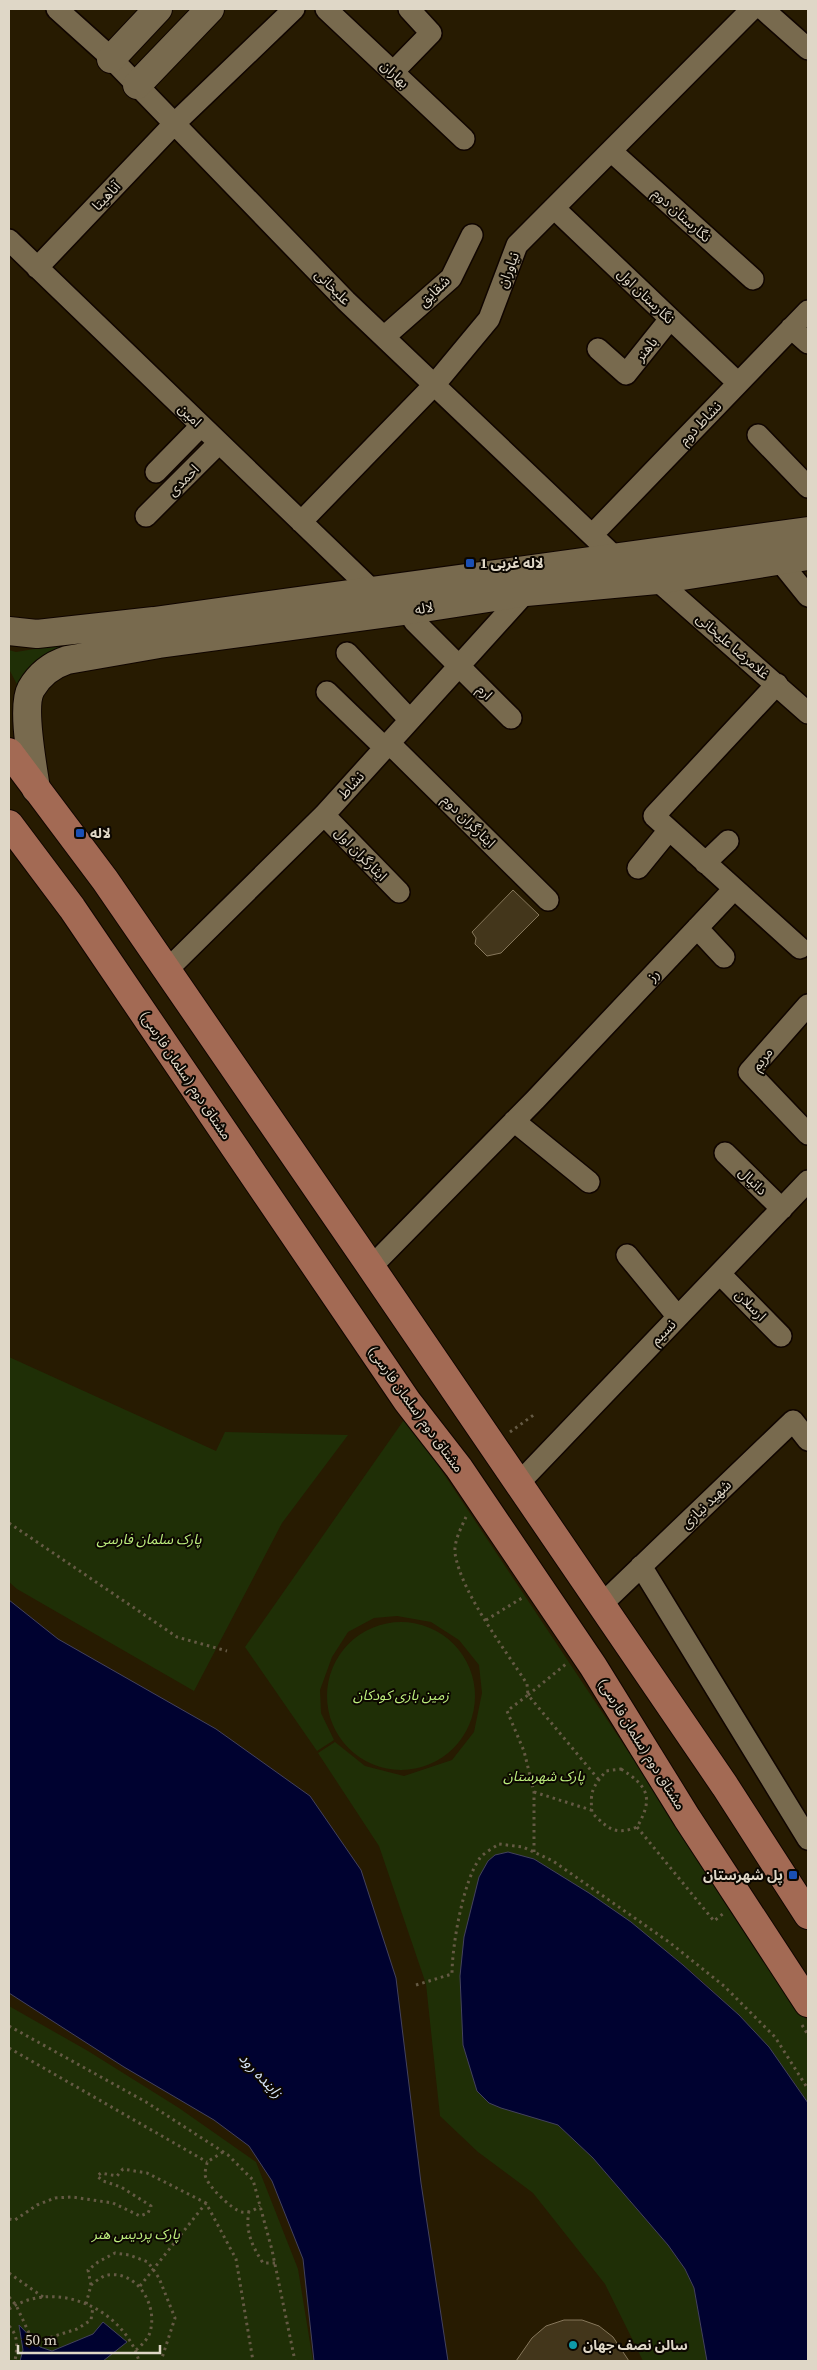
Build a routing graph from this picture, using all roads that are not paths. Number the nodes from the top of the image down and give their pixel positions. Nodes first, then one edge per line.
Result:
1 (158, 9) edge
2 (210, 9) edge
3 (294, 9) edge
4 (326, 9) edge
5 (409, 9) edge
6 (752, 9) edge
7 (763, 9) edge
8 (71, 13) edge
9 (808, 49) edge
10 (112, 59) junction
11 (393, 72) junction
12 (137, 85) junction
13 (174, 124) junction
14 (464, 140) dead end
15 (611, 151) junction
16 (554, 208) junction
17 (472, 235) dead end
18 (9, 240) edge
19 (37, 268) junction
20 (753, 279) dead end
21 (808, 311) edge
22 (670, 319) junction
23 (791, 328) junction
24 (384, 337) junction
25 (808, 343) edge
26 (598, 350) dead end
27 (738, 383) junction
28 (435, 384) junction
29 (201, 426) junction
30 (758, 435) dead end
31 (219, 443) junction
32 (156, 472) dead end
33 (808, 487) edge
34 (146, 516) dead end
35 (301, 522) junction
36 (808, 531) edge
37 (592, 535) junction
38 (744, 553) junction
39 (808, 556) edge
40 (616, 558) junction
41 (779, 560) junction
42 (657, 580) junction
43 (372, 590) junction
44 (526, 592) junction
45 (808, 596) edge
46 (414, 621) dead end
47 (9, 631) edge
48 (157, 632) junction
49 (347, 652) dead end
50 (460, 666) junction
51 (777, 684) junction
52 (327, 692) dead end
53 (808, 713) edge
54 (511, 718) dead end
55 (410, 720) junction
56 (387, 745) junction
57 (9, 752) edge
58 (36, 788) junction
59 (324, 815) junction
60 (9, 824) edge
61 (669, 830) junction
62 (728, 842) dead end
63 (705, 863) junction
64 (638, 868) dead end
65 (734, 889) junction
66 (399, 892) dead end
67 (548, 900) dead end
68 (697, 928) junction
69 (800, 948) dead end
70 (724, 957) dead end
71 (167, 970) junction
72 (808, 1005) edge
73 (514, 1121) junction
74 (808, 1134) edge
75 (725, 1153) dead end
76 (808, 1181) edge
77 (589, 1182) dead end
78 (782, 1209) junction
79 (627, 1255) dead end
80 (371, 1268) junction
81 (720, 1274) junction
82 (678, 1317) junction
83 (781, 1336) dead end
84 (808, 1440) edge
85 (519, 1483) junction
86 (641, 1566) junction
87 (601, 1605) junction
88 (808, 1839) edge
89 (808, 1915) edge
90 (803, 2012) edge

1 - 10 main road
2 - 12 main road
3 - 13 street
4 - 11 street, بهاران
5 - 11 street
6 - 15 street, نیاوران
7 - 9 street
8 - 10 street, علیخانی
10 - 12 street, علیخانی
11 - 14 street, بهاران
12 - 13 street, علیخانی
13 - 19 street, آناهیتا
13 - 24 street, علیخانی
15 - 16 street, نیاوران
15 - 20 street, نگارستان دوم
16 - 22 street, نگارستان اول
16 - 28 street, نیاوران
17 - 24 street, شقایق
18 - 19 street, امین
19 - 29 street, امین
21 - 23 street, نشاط دوم
22 - 26 street, باهنر
22 - 27 street, نگارستان اول
23 - 25 street
23 - 27 street, نشاط دوم
24 - 28 street, علیخانی
27 - 37 street, نشاط دوم
28 - 35 street, نیاوران
28 - 37 street, علیخانی
29 - 31 street, امین
29 - 32 street
30 - 33 street
31 - 34 street, احمدی
31 - 35 street, امین
35 - 43 street, امین
36 - 38 main road, لاله
37 - 40 street, علیخانی
38 - 40 main road, لاله
38 - 41 main road, لاله
38 - 42 main road, لاله
39 - 41 main road, لاله
40 - 43 main road, لاله
41 - 45 street
42 - 44 main road, لاله
42 - 51 street, غلامرضا علیخانی
43 - 48 main road, لاله
44 - 48 main road, لاله
44 - 50 street, نشاط
46 - 50 street, ارم
47 - 48 main road, لاله
48 - 58 main road, لاله
49 - 55 street
50 - 54 street, ارم
50 - 55 street, نشاط
51 - 53 street, غلامرضا علیخانی
51 - 61 street
52 - 56 street, ایثارگران دوم
55 - 56 street, نشاط
56 - 59 street, نشاط
56 - 67 street, ایثارگران دوم
57 - 58 main road
58 - 71 main road
59 - 66 street, ایثارگران اول
59 - 71 street, نشاط
60 - 90 main road, مشتاق دوم (سلمان فارسی)
61 - 63 street
61 - 64 street
62 - 63 street
63 - 65 street
65 - 68 street, رز
65 - 69 street
68 - 70 street
68 - 73 street, رز
71 - 80 main road
72 - 74 street, مریم
73 - 77 street
73 - 80 street, رز
75 - 78 street, دانیال
76 - 78 street, نسیم
78 - 81 street, نسیم
79 - 82 street
80 - 85 main road
81 - 82 street, نسیم
81 - 83 street, ارسلان
82 - 85 street, نسیم
84 - 86 street, شهید نیازی
85 - 87 main road
86 - 87 street, شهید نیازی
86 - 88 street
87 - 89 main road

